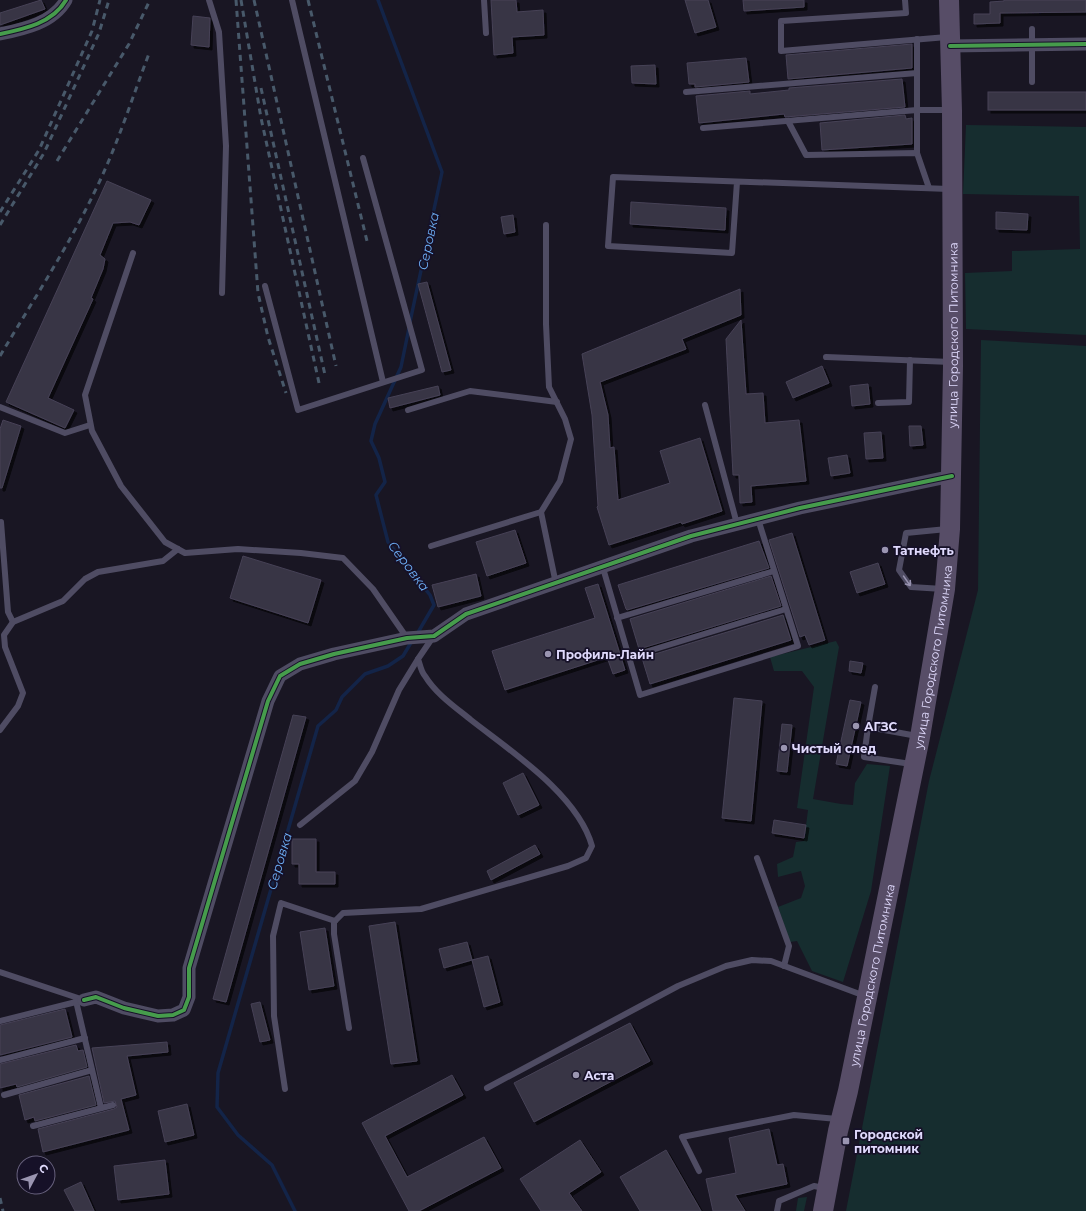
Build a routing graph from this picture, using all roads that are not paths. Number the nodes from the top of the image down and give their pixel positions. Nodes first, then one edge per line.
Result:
1 (66, 0) edge
2 (209, 0) edge
3 (292, 0) edge
4 (484, 0) edge
5 (905, 0) edge
6 (949, 0) edge
7 (1032, 29) dead end
8 (486, 33) dead end
9 (0, 34) edge
10 (949, 35) junction
11 (917, 39) junction
12 (1086, 44) edge
13 (1032, 45) junction
14 (917, 73) junction
15 (1032, 82) dead end
16 (686, 92) dead end
17 (917, 110) junction
18 (952, 110) junction
19 (788, 121) junction
20 (703, 128) dead end
21 (917, 152) junction
22 (363, 158) dead end
23 (737, 182) junction
24 (929, 188) junction
25 (951, 189) junction
26 (546, 225) dead end
27 (133, 253) dead end
28 (265, 286) dead end
29 (222, 293) dead end
30 (826, 357) dead end
31 (910, 360) junction
32 (953, 362) junction
33 (383, 382) junction
34 (557, 402) junction
35 (878, 403) dead end
36 (705, 405) dead end
37 (0, 407) edge
38 (408, 410) dead end
39 (90, 425) junction
40 (952, 476) junction
41 (541, 512) junction
42 (758, 519) junction
43 (1, 522) edge
44 (737, 524) junction
45 (950, 529) junction
46 (431, 546) dead end
47 (178, 549) junction
48 (602, 568) junction
49 (774, 571) junction
50 (556, 584) junction
51 (946, 589) junction
52 (786, 609) junction
53 (618, 618) junction
54 (13, 622) junction
55 (434, 636) junction
56 (408, 638) junction
57 (629, 657) junction
58 (418, 659) junction
59 (875, 687) dead end
60 (868, 727) junction
61 (0, 730) edge
62 (920, 737) junction
63 (914, 764) junction
64 (300, 825) dead end
65 (757, 858) dead end
66 (335, 921) junction
67 (784, 966) junction
68 (0, 972) edge
69 (867, 997) junction
70 (80, 1001) junction
71 (0, 1021) edge
72 (349, 1028) dead end
73 (85, 1038) junction
74 (0, 1060) edge
75 (92, 1070) junction
76 (486, 1088) dead end
77 (285, 1089) dead end
78 (4, 1095) dead end
79 (113, 1105) dead end
80 (101, 1108) junction
81 (841, 1119) junction
82 (34, 1126) dead end
83 (699, 1171) dead end
84 (828, 1189) junction
85 (777, 1211) edge
86 (823, 1211) edge

1 - 9 street
2 - 29 lane
3 - 33 lane
4 - 8 lane
5 - 11 lane
6 - 10 main road, улица Городского Питомника
7 - 13 lane
10 - 11 lane
10 - 13 street
10 - 18 main road, улица Городского Питомника
11 - 14 lane
12 - 13 street
13 - 15 lane
14 - 16 lane
14 - 17 lane
17 - 18 lane
17 - 19 lane
17 - 21 lane
18 - 25 main road, улица Городского Питомника
19 - 20 lane
19 - 21 lane
21 - 24 lane
22 - 33 lane
23 - 23 lane
23 - 24 lane
24 - 25 lane
25 - 32 main road, улица Городского Питомника
26 - 34 lane
27 - 39 lane
28 - 33 lane
30 - 31 lane
31 - 32 lane
31 - 35 lane
32 - 40 main road, улица Городского Питомника
34 - 38 lane
34 - 41 lane
36 - 44 lane
37 - 39 lane
39 - 47 lane
40 - 42 street
40 - 45 main road, улица Городского Питомника
41 - 46 lane
41 - 50 lane
42 - 44 street
42 - 49 lane
43 - 54 lane
44 - 48 street
45 - 51 main road, улица Городского Питомника
45 -> 51 lane
47 - 54 lane
47 - 56 lane
48 - 50 street
48 - 53 lane
49 - 52 lane
49 - 53 lane
50 - 55 street
51 - 62 main road, улица Городского Питомника
52 - 57 lane
52 - 57 lane
53 - 57 lane
54 - 61 lane
55 - 56 street
55 - 58 lane
56 - 70 street
58 - 64 lane
58 - 66 lane
59 - 60 lane
60 - 62 lane
60 - 63 lane
62 - 63 main road, улица Городского Питомника
63 - 69 main road, улица Городского Питомника
65 - 67 lane
66 - 72 lane
66 - 77 lane
67 - 69 lane
67 - 76 lane
68 - 70 lane
69 - 81 main road, улица Городского Питомника
70 - 71 lane
70 - 73 lane
73 - 74 lane
73 - 75 lane
75 - 78 lane
75 - 80 lane
79 - 80 lane
80 - 82 lane
81 - 83 lane
81 - 84 main road, улица Городского Питомника
84 - 85 lane
84 - 86 main road, улица Городского Питомника

